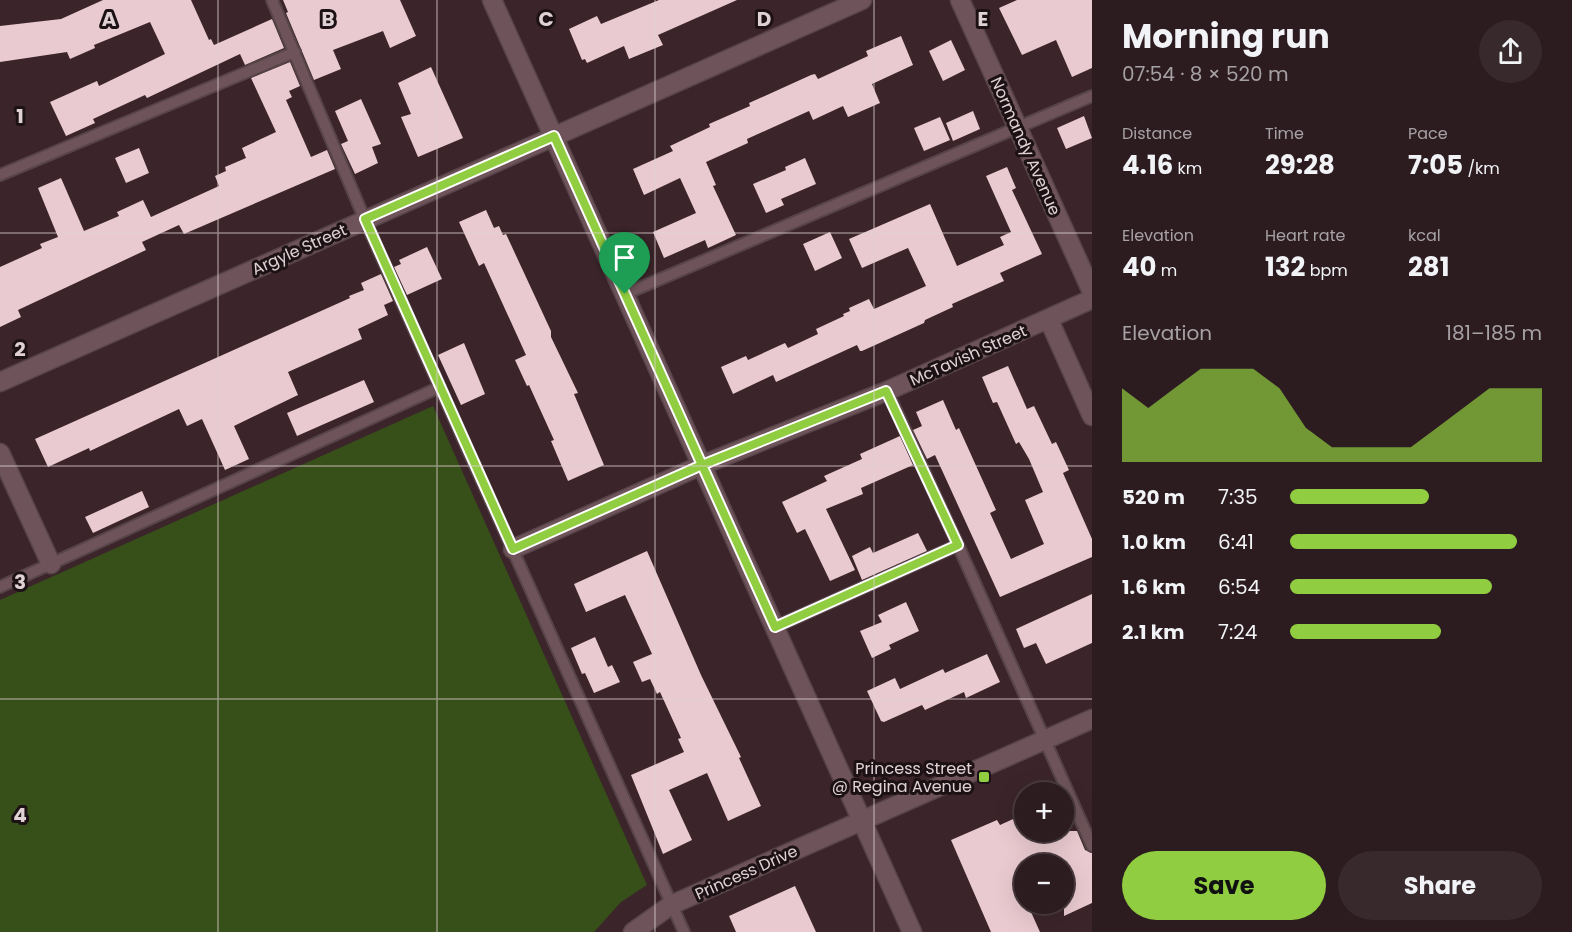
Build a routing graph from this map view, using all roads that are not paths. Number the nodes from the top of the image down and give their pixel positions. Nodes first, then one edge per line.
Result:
1 (272, 0) edge
2 (492, 0) edge
3 (862, 0) edge
4 (960, 0) edge
5 (295, 52) junction
6 (1092, 96) edge
7 (1018, 128) junction
8 (554, 136) junction
9 (0, 175) edge
10 (365, 219) junction
11 (1092, 292) edge
12 (625, 294) junction
13 (1092, 299) edge
14 (1049, 320) junction
15 (0, 382) edge
16 (440, 387) junction
17 (886, 391) junction
18 (1092, 416) edge
19 (0, 453) edge
20 (702, 465) junction
21 (958, 545) junction
22 (513, 549) junction
23 (51, 564) junction
24 (0, 587) edge
25 (775, 627) junction
26 (1092, 719) edge
27 (1045, 740) junction
28 (863, 821) junction
29 (1092, 846) edge
30 (671, 905) junction
31 (633, 932) edge
32 (684, 932) edge
33 (912, 932) edge

1 - 5 lane
2 - 8 street
3 - 8 street, Argyle Street
4 - 7 street, Normandy Avenue
5 - 9 lane
5 - 10 lane
6 - 7 lane
7 - 11 street, Normandy Avenue
7 - 12 lane
8 - 10 street, Argyle Street
8 - 12 street
10 - 15 street, Argyle Street
10 - 16 lane
12 - 20 street
13 - 14 street, McTavish Street
14 - 17 street, McTavish Street
14 - 18 street
16 - 22 lane
16 - 23 lane
17 - 20 street, McTavish Street
17 - 21 lane
19 - 23 street
20 - 22 street, McTavish Street
20 - 25 street
21 - 25 lane
21 - 27 lane
22 - 30 lane
23 - 24 lane
25 - 28 street
26 - 27 street, Princess Drive
27 - 28 street, Princess Drive
27 - 29 lane
28 - 30 street, Princess Drive
28 - 33 street
30 - 31 street, Princess Drive
30 - 32 lane

